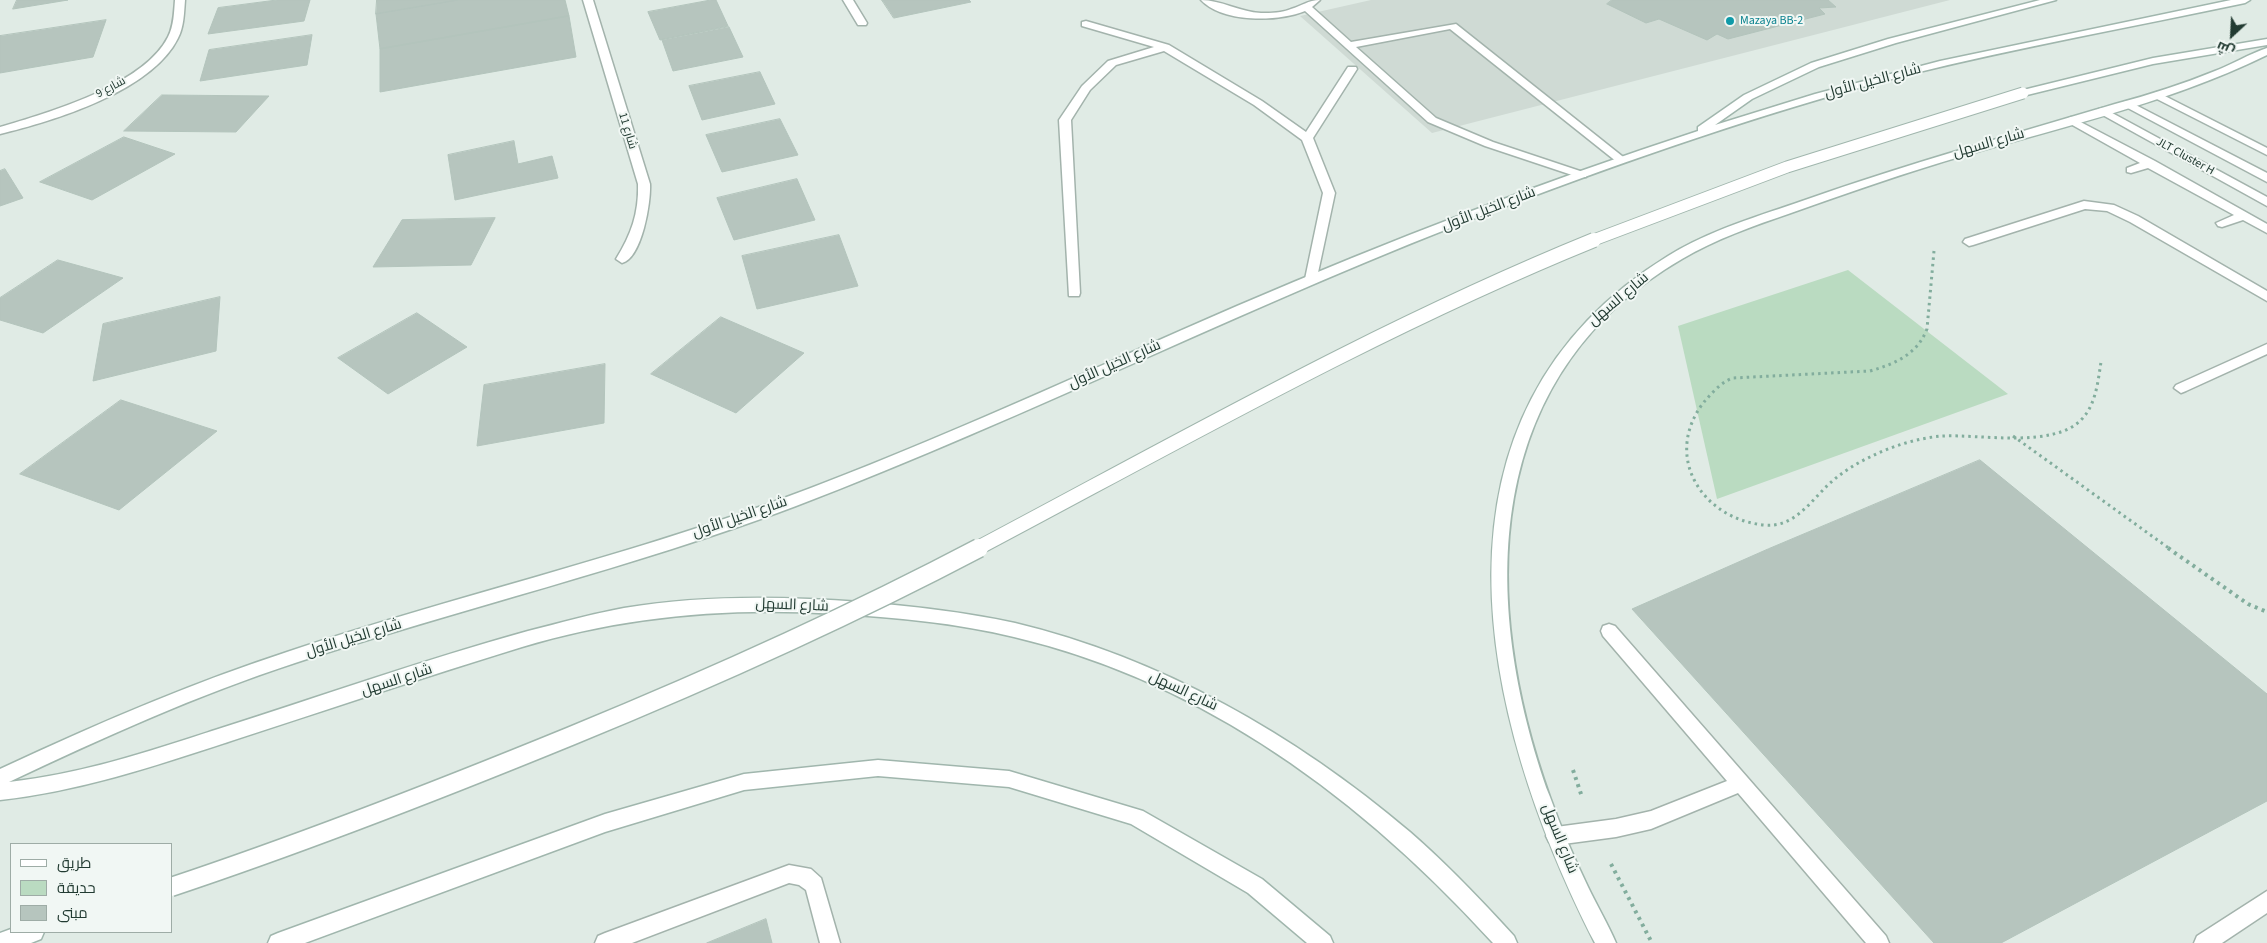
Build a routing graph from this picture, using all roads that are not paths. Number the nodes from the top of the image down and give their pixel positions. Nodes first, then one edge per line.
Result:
1 (180, 0) edge
2 (588, 0) edge
3 (848, 0) edge
4 (1206, 0) edge
5 (2051, 0) edge
6 (2244, 0) edge
7 (1311, 4) edge
8 (862, 23) dead end
9 (1086, 24) dead end
10 (2267, 42) edge
11 (1349, 44) junction
12 (1166, 46) junction
13 (2267, 51) edge
14 (1352, 70) dead end
15 (2157, 95) junction
16 (2128, 104) junction
17 (2103, 112) junction
18 (2071, 120) junction
19 (0, 131) edge
20 (2252, 132) dead end
21 (2237, 136) junction
22 (1307, 138) junction
23 (1688, 138) junction
24 (2267, 152) edge
25 (1622, 160) junction
26 (2151, 164) junction
27 (2131, 170) dead end
28 (1582, 174) junction
29 (2267, 178) edge
30 (2267, 202) edge
31 (2244, 216) junction
32 (2222, 223) dead end
33 (2267, 229) edge
34 (1969, 242) dead end
35 (622, 259) dead end
36 (1311, 279) junction
37 (1074, 292) dead end
38 (2267, 297) edge
39 (2267, 349) edge
40 (2181, 388) dead end
41 (1609, 631) dead end
42 (0, 778) edge
43 (1740, 783) junction
44 (0, 792) edge
45 (1556, 836) junction
46 (172, 887) edge
47 (2267, 901) edge
48 (31, 933) edge
49 (0, 943) edge
50 (278, 943) edge
51 (605, 943) edge
52 (830, 943) edge
53 (1324, 943) edge
54 (1507, 943) edge
55 (1606, 943) edge
56 (1879, 943) edge
57 (2204, 943) edge

1 - 19 main road, شارع 9
2 - 35 main road, شارع 11
3 - 8 main road
4 - 7 main road
5 - 23 main road
6 - 23 main road, شارع الخيل الأول
7 - 11 main road
9 - 12 main road
10 - 46 main road, bridge
11 - 25 main road
11 - 28 main road
12 - 22 main road
12 - 37 main road
13 - 15 main road, شارع السهل
14 - 22 main road
15 - 16 main road, شارع السهل
15 - 21 main road
16 - 17 main road, شارع السهل
16 - 29 main road, JLT Cluster H
17 - 18 main road, شارع السهل
17 - 30 main road, JLT Cluster H
18 - 26 main road
18 - 45 main road, شارع السهل
20 - 21 main road
21 - 24 main road
22 - 36 main road
23 - 25 main road, شارع الخيل الأول
25 - 28 main road, شارع الخيل الأول
26 - 27 main road
26 - 31 main road
28 - 36 main road, شارع الخيل الأول
31 - 32 main road
31 - 33 main road
34 - 38 main road
36 - 42 main road, شارع الخيل الأول
39 - 40 main road
41 - 43 main road
43 - 45 main road
43 - 56 main road
44 - 54 main road, شارع السهل
45 - 55 main road, شارع السهل
47 - 57 main road
48 - 49 main road
50 - 53 main road
51 - 52 main road

